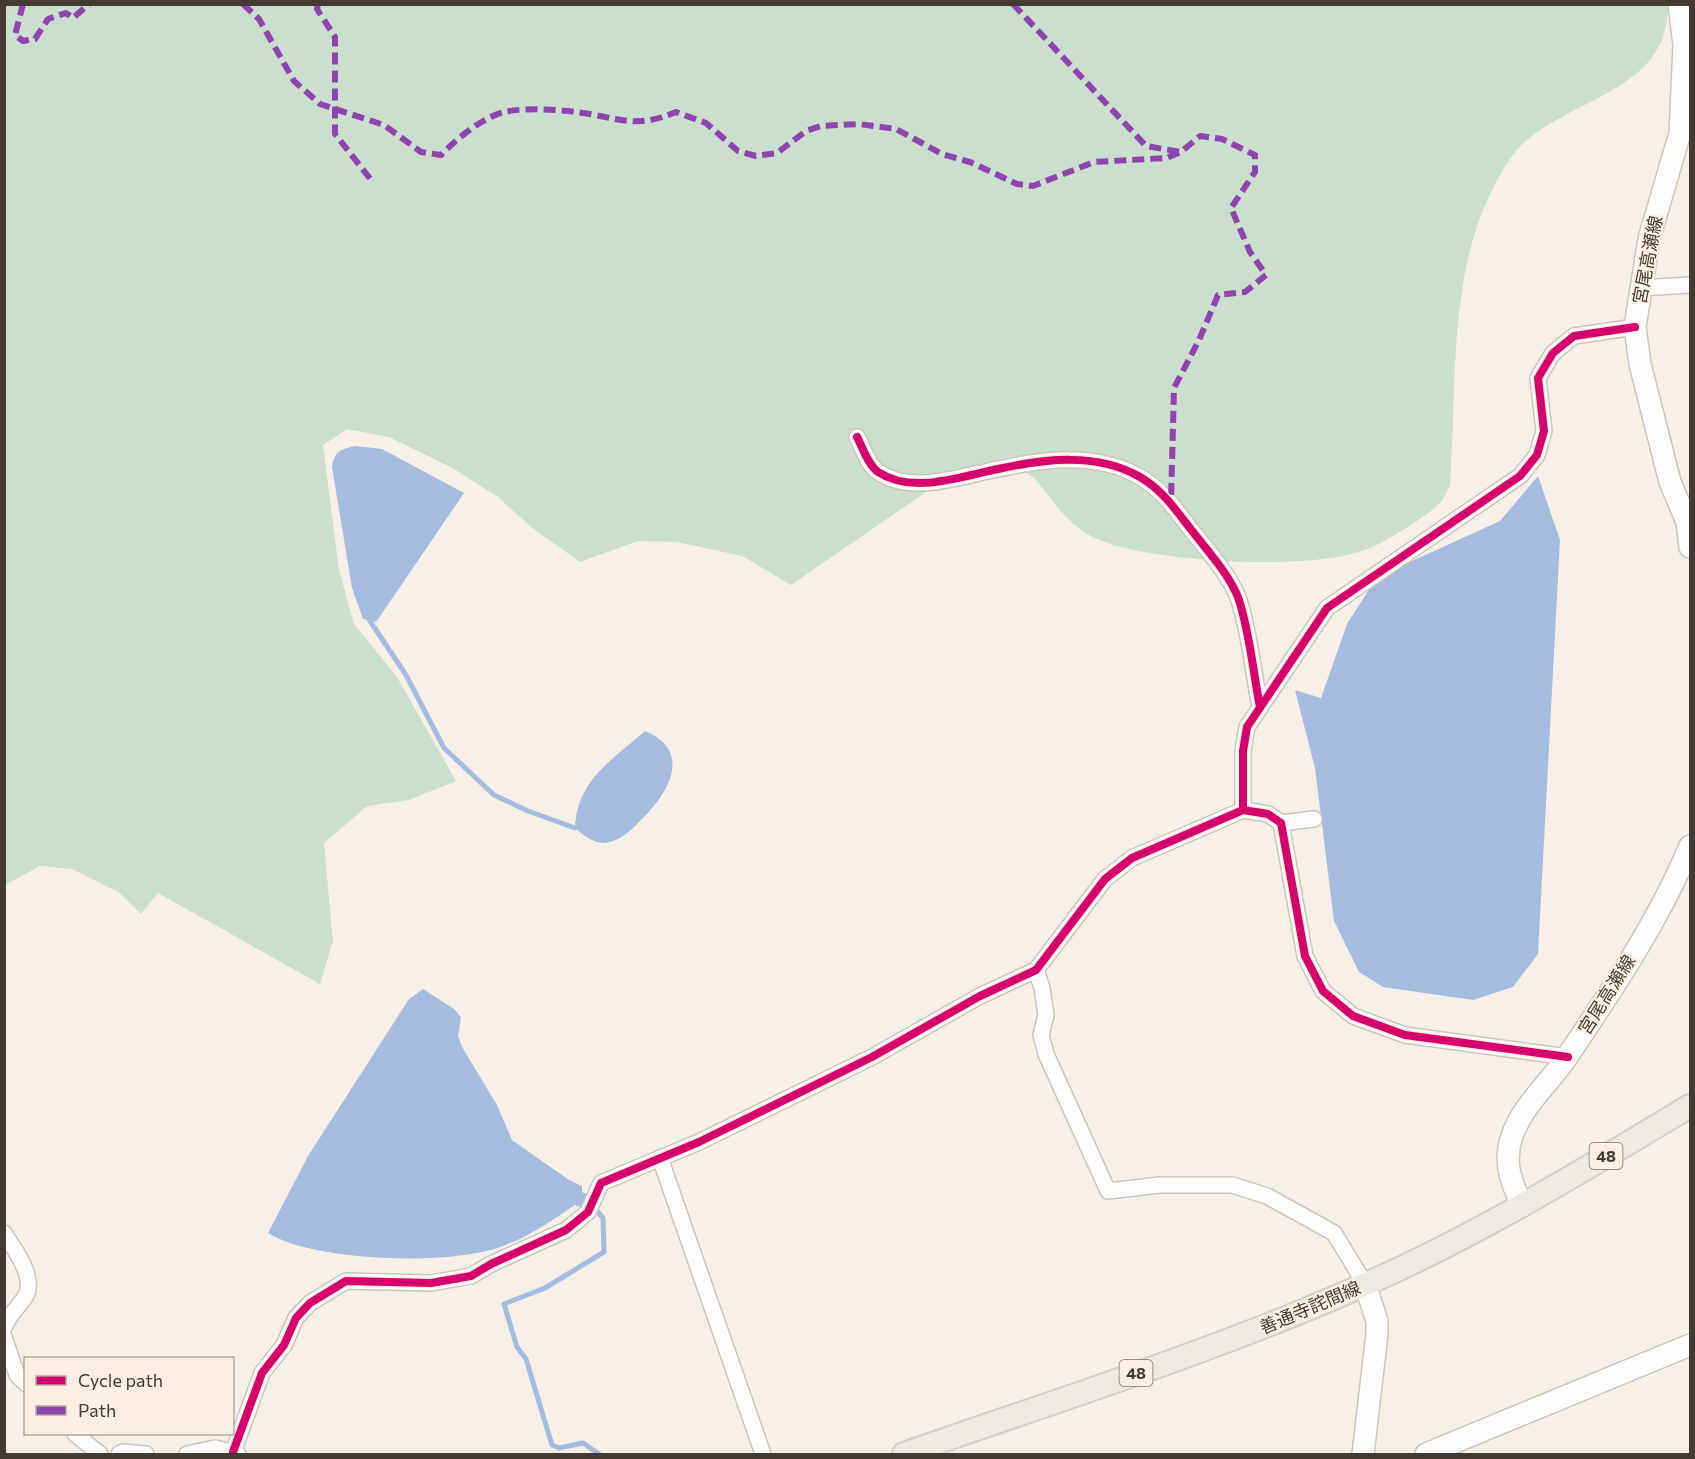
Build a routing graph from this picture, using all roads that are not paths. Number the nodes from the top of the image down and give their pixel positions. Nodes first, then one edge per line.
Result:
1 (1679, 4) edge
2 (1690, 285) edge
3 (1640, 288) junction
4 (1635, 327) junction
5 (857, 437) dead end
6 (1690, 547) edge
7 (1260, 707) junction
8 (1243, 810) junction
9 (1314, 819) dead end
10 (1281, 823) junction
11 (1690, 846) edge
12 (1036, 970) junction
13 (1568, 1057) junction
14 (1690, 1106) edge
15 (660, 1158) junction
16 (1522, 1206) junction
17 (4, 1233) edge
18 (1365, 1284) junction
19 (4, 1328) edge
20 (4, 1337) edge
21 (1690, 1345) edge
22 (24, 1382) edge
23 (76, 1435) edge
24 (235, 1453) edge
25 (100, 1455) edge
26 (119, 1455) edge
27 (146, 1455) edge
28 (187, 1455) edge
29 (763, 1455) edge
30 (904, 1455) edge
31 (1364, 1455) edge
32 (1426, 1455) edge

1 - 3 main road, 宮尾高瀬線
2 - 3 street
3 - 4 main road, 宮尾高瀬線
4 - 6 main road, 宮尾高瀬線
4 - 7 street
5 - 7 street
7 - 8 street
8 - 10 street
8 - 12 street
9 - 10 street
10 - 13 street
11 - 13 main road, 宮尾高瀬線
12 - 15 street
12 - 18 street
13 - 16 main road, 宮尾高瀬線
14 - 16 main road, 善通寺詫間線 / 48
15 - 24 street
15 - 29 street
16 - 18 main road, 善通寺詫間線 / 48
17 - 19 street
18 - 30 main road, 善通寺詫間線 / 48
18 - 31 main road
20 - 22 street
21 - 32 main road
23 - 25 street
24 - 28 street
26 - 27 street

